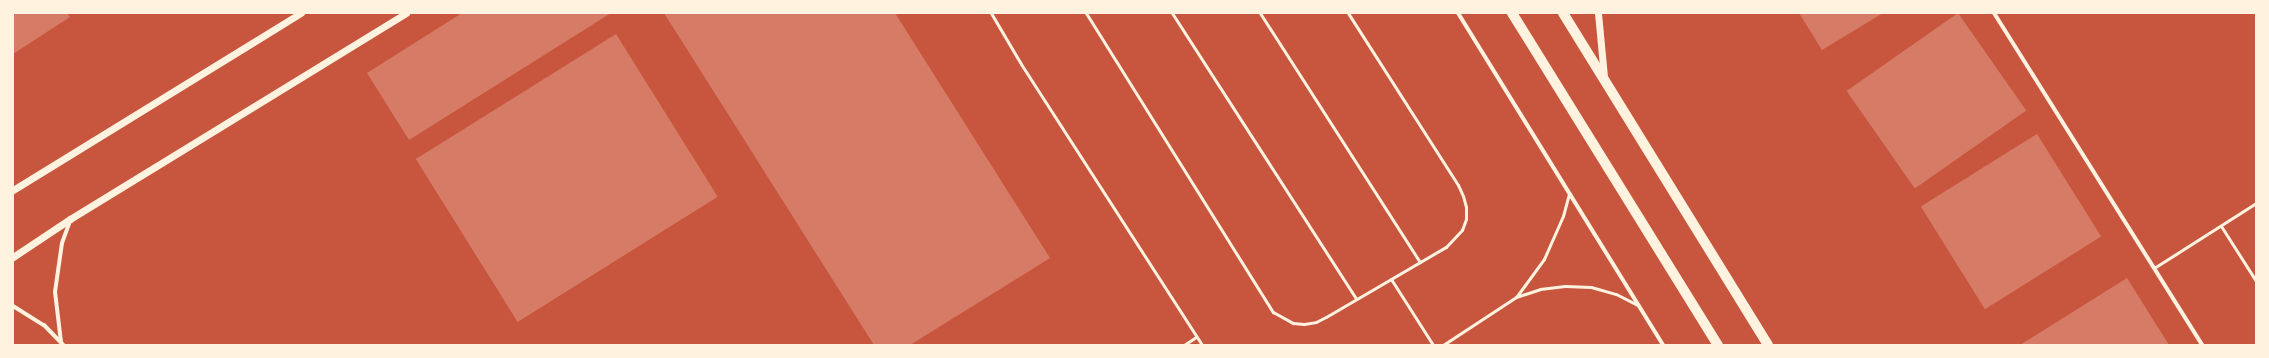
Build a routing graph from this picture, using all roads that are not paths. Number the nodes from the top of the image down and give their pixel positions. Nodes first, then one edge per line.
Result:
1 (301, 13) edge
2 (406, 13) edge
3 (990, 13) edge
4 (1086, 13) edge
5 (1172, 13) edge
6 (1260, 13) edge
7 (1348, 13) edge
8 (1458, 13) edge
9 (1512, 13) edge
10 (1563, 13) edge
11 (1598, 13) edge
12 (1994, 13) edge
13 (1605, 83) junction
14 (13, 190) edge
15 (1568, 193) junction
16 (2256, 202) edge
17 (70, 219) junction
18 (2222, 226) junction
19 (13, 257) edge
20 (1420, 262) junction
21 (2154, 268) junction
22 (1391, 279) junction
23 (2256, 282) edge
24 (1516, 297) junction
25 (1356, 299) junction
26 (13, 306) edge
27 (1638, 306) junction
28 (1196, 337) junction
29 (62, 343) edge
30 (1184, 345) edge
31 (1202, 345) edge
32 (1433, 345) edge
33 (1443, 345) edge
34 (1575, 345) edge
35 (1585, 345) edge
36 (1663, 345) edge
37 (1718, 345) edge
38 (1768, 345) edge
39 (2202, 345) edge

1 - 14 street
2 - 17 street
3 - 28 lane
4 - 25 lane
5 - 25 lane
6 - 20 lane
7 - 20 lane
8 - 15 street
9 - 37 main road
10 - 13 main road
11 - 13 street
12 - 21 street
13 - 38 main road
15 - 24 lane
15 - 27 street
16 - 18 lane
17 - 19 street
17 - 29 street
18 - 21 lane
18 - 23 lane
20 - 22 lane
21 - 39 street
22 - 25 lane
22 - 32 lane
24 - 27 lane
24 - 33 lane
26 - 29 street
27 - 36 street
28 - 30 lane
28 - 31 lane
34 - 35 lane

